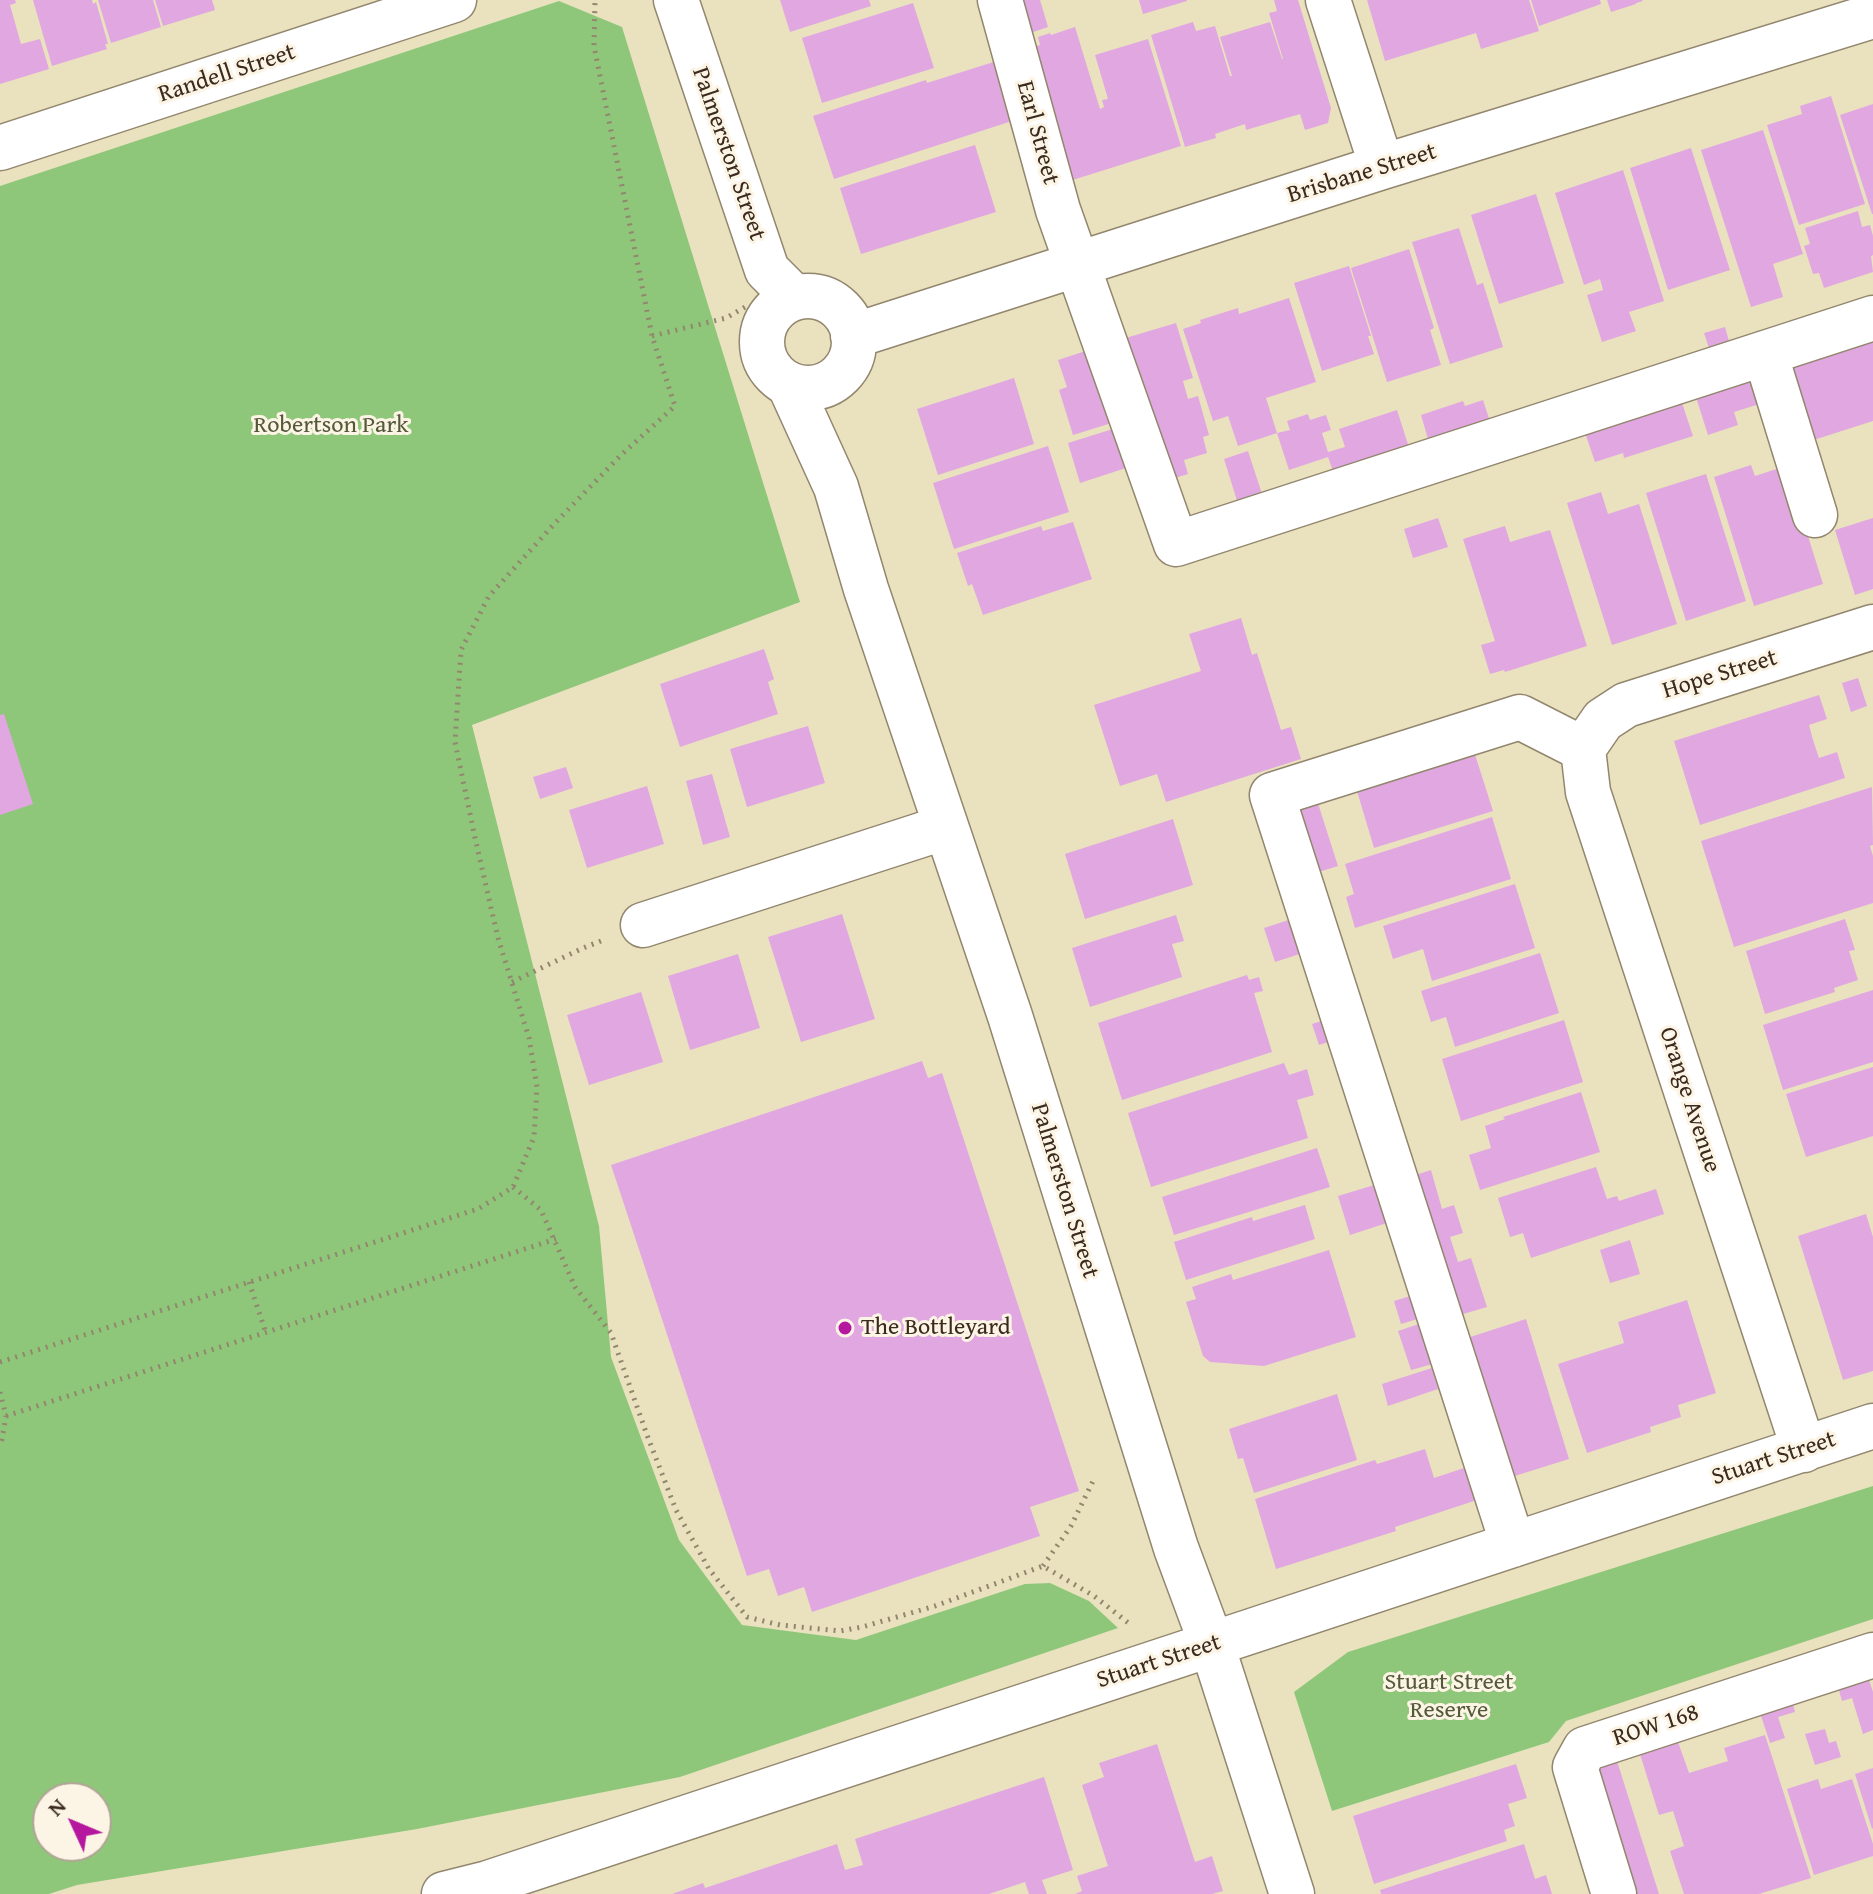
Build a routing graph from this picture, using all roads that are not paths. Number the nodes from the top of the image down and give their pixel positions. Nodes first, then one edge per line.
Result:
1 (454, 0) edge
2 (676, 0) edge
3 (1000, 0) edge
4 (1328, 0) edge
5 (1873, 16) edge
6 (0, 148) edge
7 (1382, 167) junction
8 (1076, 264) junction
9 (790, 293) junction
10 (1873, 318) edge
11 (853, 336) junction
12 (1765, 353) junction
13 (832, 381) junction
14 (789, 384) junction
15 (836, 487) junction
16 (1815, 515) dead end
17 (1870, 640) edge
18 (1583, 749) junction
19 (946, 827) junction
20 (643, 925) road end
21 (1873, 1426) edge
22 (1804, 1450) junction
23 (1513, 1545) junction
24 (1193, 1651) junction
25 (1873, 1655) edge
26 (1287, 1893) edge
27 (444, 1894) edge
28 (1614, 1894) edge

1 - 6 street, Randell Street
2 - 9 street, Palmerston Street
3 - 8 street, Earl Street
4 - 7 street
5 - 7 street, Brisbane Street
7 - 8 street, Brisbane Street
8 - 11 street, Brisbane Street
8 - 12 street, Earl Street
9 - 11 street
9 - 14 street
10 - 12 street
11 - 13 street
12 - 16 street
13 - 14 street
13 - 15 street, Palmerston Street
14 - 15 street, Palmerston Street
15 - 19 street, Palmerston Street
17 - 18 street, Hope Street
18 - 22 street, Orange Avenue
18 - 23 street
19 - 20 street
19 - 24 street, Palmerston Street
21 - 22 street, Stuart Street
22 - 23 street, Stuart Street
23 - 24 street, Stuart Street
24 - 26 street, Palmerston Street
24 - 27 street, Stuart Street
25 - 28 street, ROW 168

